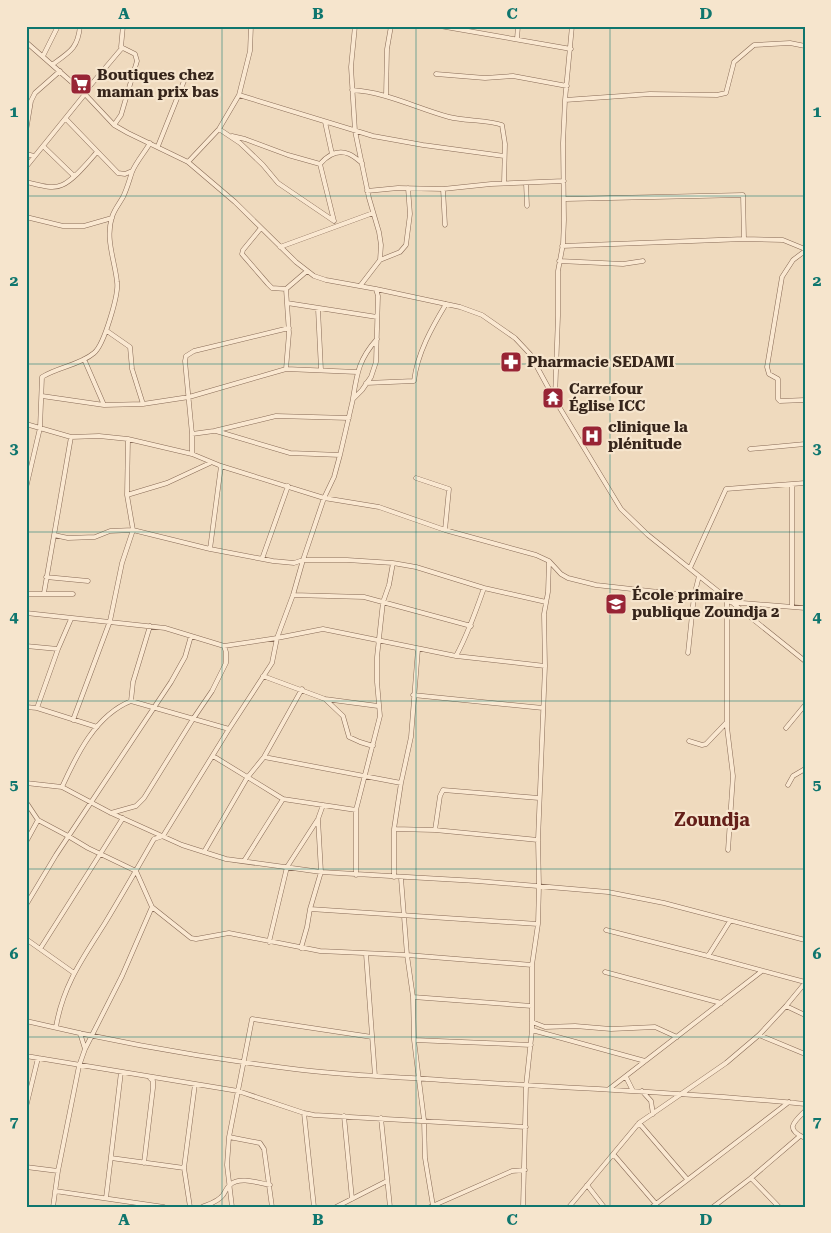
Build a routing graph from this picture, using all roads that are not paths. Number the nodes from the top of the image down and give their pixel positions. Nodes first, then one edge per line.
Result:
1 (58, 26) edge
2 (80, 26) edge
3 (124, 26) edge
4 (251, 26) edge
5 (355, 26) edge
6 (391, 26) edge
7 (440, 26) edge
8 (518, 26) edge
9 (572, 26) edge
10 (517, 39) junction
11 (27, 45) edge
12 (805, 46) edge
13 (122, 48) junction
14 (571, 48) junction
15 (43, 56) junction
16 (53, 64) junction
17 (60, 71) junction
18 (436, 74) dead end
19 (184, 82) dead end
20 (567, 86) junction
21 (352, 90) junction
22 (85, 94) junction
23 (239, 95) junction
24 (386, 96) junction
25 (565, 100) junction
26 (66, 119) junction
27 (325, 122) junction
28 (114, 125) junction
29 (219, 129) junction
30 (26, 131) edge
31 (355, 131) junction
32 (230, 135) junction
33 (150, 143) junction
34 (43, 146) junction
35 (158, 146) junction
36 (97, 152) junction
37 (26, 154) edge
38 (332, 154) junction
39 (34, 156) junction
40 (504, 156) junction
41 (188, 162) junction
42 (362, 163) junction
43 (320, 164) junction
44 (26, 167) edge
45 (133, 170) junction
46 (74, 176) junction
47 (564, 181) junction
48 (26, 182) edge
49 (504, 183) junction
50 (526, 183) junction
51 (408, 188) junction
52 (443, 189) junction
53 (367, 191) junction
54 (566, 199) dead end
55 (527, 206) dead end
56 (372, 213) junction
57 (26, 217) edge
58 (112, 218) junction
59 (335, 223) junction
60 (445, 225) dead end
61 (261, 228) junction
62 (744, 239) junction
63 (280, 246) junction
64 (562, 246) junction
65 (805, 250) edge
66 (380, 260) junction
67 (559, 261) junction
68 (643, 261) dead end
69 (307, 271) junction
70 (360, 286) junction
71 (286, 289) junction
72 (376, 289) junction
73 (287, 303) junction
74 (446, 304) junction
75 (318, 309) junction
76 (377, 317) junction
77 (289, 328) junction
78 (107, 331) junction
79 (377, 339) junction
80 (84, 359) junction
81 (286, 369) junction
82 (321, 370) junction
83 (357, 372) junction
84 (366, 383) junction
85 (42, 396) junction
86 (189, 397) junction
87 (353, 398) junction
88 (555, 400) junction
89 (805, 400) edge
90 (143, 404) junction
91 (104, 405) junction
92 (350, 418) junction
93 (26, 424) edge
94 (40, 428) junction
95 (214, 431) junction
96 (192, 434) junction
97 (71, 437) junction
98 (128, 439) junction
99 (805, 444) edge
100 (750, 449) dead end
101 (192, 454) junction
102 (340, 455) junction
103 (210, 463) junction
104 (220, 466) junction
105 (416, 478) dead end
106 (805, 483) edge
107 (792, 484) junction
108 (288, 486) junction
109 (26, 488) edge
110 (127, 495) junction
111 (324, 498) junction
112 (133, 530) junction
113 (445, 530) junction
114 (54, 535) junction
115 (210, 549) junction
116 (262, 559) junction
117 (303, 560) junction
118 (549, 561) junction
119 (393, 563) junction
120 (690, 568) junction
121 (46, 576) junction
122 (699, 576) junction
123 (88, 581) dead end
124 (484, 588) junction
125 (44, 593) junction
126 (26, 594) edge
127 (73, 594) dead end
128 (293, 595) junction
129 (694, 596) junction
130 (728, 601) junction
131 (383, 602) junction
132 (546, 602) junction
133 (792, 607) junction
134 (805, 608) edge
135 (26, 613) edge
136 (72, 619) junction
137 (110, 622) junction
138 (150, 626) junction
139 (471, 626) junction
140 (191, 636) junction
141 (277, 638) junction
142 (380, 640) junction
143 (26, 646) edge
144 (224, 646) junction
145 (58, 649) junction
146 (418, 649) junction
147 (688, 653) dead end
148 (456, 656) junction
149 (805, 661) edge
150 (545, 666) junction
151 (263, 676) junction
152 (302, 689) junction
153 (413, 695) junction
154 (325, 699) junction
155 (131, 700) junction
156 (805, 705) edge
157 (378, 706) junction
158 (26, 707) edge
159 (154, 707) junction
160 (37, 708) junction
161 (544, 708) junction
162 (193, 719) junction
163 (72, 720) junction
164 (727, 722) junction
165 (97, 726) junction
166 (786, 728) dead end
167 (229, 729) junction
168 (689, 741) dead end
169 (373, 746) junction
170 (213, 756) junction
171 (264, 757) junction
172 (805, 768) edge
173 (365, 775) junction
174 (247, 778) junction
175 (26, 782) edge
176 (401, 783) junction
177 (788, 785) dead end
178 (62, 787) junction
179 (539, 798) junction
180 (283, 800) junction
181 (26, 802) edge
182 (90, 802) junction
183 (323, 805) junction
184 (356, 810) junction
185 (112, 813) junction
186 (123, 818) junction
187 (318, 819) junction
188 (38, 820) junction
189 (394, 829) junction
190 (435, 830) junction
191 (68, 836) junction
192 (163, 836) junction
193 (538, 840) junction
194 (26, 842) edge
195 (728, 850) dead end
196 (204, 852) junction
197 (100, 854) junction
198 (244, 861) junction
199 (287, 867) junction
200 (136, 871) junction
201 (321, 872) junction
202 (356, 874) junction
203 (394, 877) junction
204 (401, 878) junction
205 (540, 886) junction
206 (26, 905) edge
207 (152, 907) junction
208 (310, 909) junction
209 (404, 914) junction
210 (730, 921) junction
211 (538, 924) junction
212 (606, 930) dead end
213 (26, 939) edge
214 (805, 940) edge
215 (269, 942) junction
216 (302, 948) junction
217 (40, 949) junction
218 (366, 954) junction
219 (407, 955) junction
220 (708, 956) junction
221 (532, 965) junction
222 (762, 971) junction
223 (605, 972) dead end
224 (74, 973) junction
225 (805, 983) edge
226 (413, 997) junction
227 (721, 1003) junction
228 (532, 1006) junction
229 (786, 1006) junction
230 (805, 1014) edge
231 (26, 1021) edge
232 (532, 1022) junction
233 (56, 1027) junction
234 (532, 1030) junction
235 (80, 1033) junction
236 (760, 1035) junction
237 (93, 1036) junction
238 (372, 1037) junction
239 (677, 1037) junction
240 (414, 1040) junction
241 (531, 1045) junction
242 (86, 1049) junction
243 (805, 1054) edge
244 (26, 1056) edge
245 (38, 1058) junction
246 (645, 1061) junction
247 (245, 1062) junction
248 (80, 1066) junction
249 (121, 1072) junction
250 (148, 1076) junction
251 (375, 1076) junction
252 (626, 1077) junction
253 (419, 1079) junction
254 (195, 1084) junction
255 (28, 1086) edge
256 (526, 1086) junction
257 (609, 1089) junction
258 (238, 1091) junction
259 (633, 1091) junction
260 (642, 1091) junction
261 (683, 1094) junction
262 (789, 1102) junction
263 (805, 1104) edge
264 (26, 1107) edge
265 (805, 1110) edge
266 (304, 1113) junction
267 (653, 1114) junction
268 (344, 1116) junction
269 (381, 1118) junction
270 (424, 1120) junction
271 (639, 1123) junction
272 (526, 1127) junction
273 (229, 1137) junction
274 (802, 1137) edge
275 (614, 1155) junction
276 (110, 1158) junction
277 (144, 1162) junction
278 (26, 1167) edge
279 (184, 1168) junction
280 (525, 1170) junction
281 (58, 1171) junction
282 (751, 1178) junction
283 (687, 1179) junction
284 (387, 1182) junction
285 (229, 1185) junction
286 (270, 1185) junction
287 (587, 1185) junction
288 (55, 1191) junction
289 (106, 1198) junction
290 (352, 1199) junction
291 (654, 1205) edge
292 (159, 1206) edge
293 (431, 1206) edge
294 (53, 1207) edge
295 (164, 1207) edge
296 (190, 1207) edge
297 (202, 1207) edge
298 (232, 1207) edge
299 (272, 1207) edge
300 (314, 1207) edge
301 (336, 1207) edge
302 (390, 1207) edge
303 (523, 1207) edge
304 (569, 1207) edge
305 (604, 1207) edge
306 (713, 1207) edge
307 (779, 1207) edge

1 - 15 street
2 - 16 street
3 - 13 street
4 - 23 street
5 - 21 street
6 - 24 street
7 - 10 street
8 - 10 street
9 - 14 street
10 - 14 street
11 - 15 street
12 - 25 street
13 - 22 street
13 - 28 street
14 - 20 street
15 - 16 street
16 - 17 street
17 - 22 street
17 - 30 street
18 - 20 street
19 - 35 street
20 - 25 street
21 - 24 street
21 - 31 street
22 - 26 street
22 - 28 street
23 - 27 street
23 - 29 street
24 - 40 street
25 - 47 street
26 - 34 street
26 - 36 street
27 - 31 street
27 - 38 street
28 - 33 street
29 - 32 street
29 - 41 street
31 - 40 street
31 - 42 street
32 - 43 street
32 - 59 street
33 - 35 street
33 - 45 street
34 - 39 street
34 - 46 street
35 - 41 street
36 - 45 street
36 - 46 street
37 - 39 street
38 - 42 street
38 - 43 street
39 - 44 street
40 - 49 street
41 - 61 street
42 - 53 street
43 - 59 street
45 - 58 street
46 - 48 street
47 - 50 street
47 - 64 street
49 - 50 street
49 - 52 street
50 - 55 street
51 - 52 street
51 - 53 street
51 - 66 street
52 - 60 street
53 - 56 street
54 - 62 street
56 - 59 street
56 - 66 street
57 - 58 street
58 - 78 street
59 - 63 street
61 - 63 street
61 - 71 street
62 - 64 street
62 - 65 street
63 - 69 street
64 - 67 street
65 - 89 street
66 - 70 street
67 - 68 street
67 - 88 street
69 - 70 street
69 - 71 street
70 - 72 street
71 - 73 street
72 - 74 street
72 - 76 street
73 - 75 street
73 - 77 street
74 - 84 street
74 - 88 street
75 - 76 street
75 - 82 street
76 - 79 street
77 - 81 street
77 - 86 street
78 - 80 street
78 - 90 street
79 - 83 street
79 - 84 street
80 - 85 street
80 - 91 street
81 - 82 street
81 - 86 street
82 - 83 street
83 - 87 street
84 - 87 street
85 - 91 street
85 - 94 street
86 - 90 street
86 - 96 street
87 - 92 street
88 - 120 street
90 - 91 street
92 - 95 street
92 - 102 street
93 - 94 street
94 - 97 street
94 - 109 street
95 - 96 street
95 - 102 street
96 - 101 street
97 - 98 street
97 - 114 street
98 - 101 street
98 - 110 street
99 - 100 street
101 - 103 street
102 - 111 street
103 - 104 street
103 - 110 street
104 - 108 street
104 - 115 street
105 - 113 street
106 - 107 street
107 - 120 street
107 - 133 street
108 - 111 street
108 - 116 street
110 - 112 street
111 - 113 street
111 - 117 street
112 - 114 street
112 - 115 street
112 - 137 street
113 - 118 street
114 - 121 street
115 - 116 street
116 - 117 street
117 - 119 street
117 - 128 street
118 - 129 street
118 - 132 street
119 - 124 street
119 - 131 street
120 - 122 street
121 - 123 street
121 - 125 street
122 - 129 street
122 - 130 street
124 - 132 street
124 - 139 street
125 - 126 street
125 - 127 street
128 - 131 street
128 - 141 street
129 - 147 street
130 - 133 street
130 - 149 street
130 - 164 street
131 - 139 street
131 - 142 street
132 - 150 street
133 - 134 street
135 - 136 street
136 - 137 street
136 - 145 street
137 - 138 street
137 - 163 street
138 - 140 street
138 - 155 street
139 - 148 street
140 - 144 street
140 - 159 street
141 - 142 street
141 - 144 street
141 - 151 street
142 - 146 street
142 - 157 street
143 - 145 street
144 - 162 street
145 - 160 street
146 - 148 street
146 - 153 street
148 - 150 street
150 - 161 street
151 - 152 street
151 - 167 street
152 - 154 street
152 - 171 street
153 - 161 street
153 - 176 street
154 - 157 street
154 - 169 street
155 - 159 street
155 - 165 street
156 - 166 street
157 - 169 street
158 - 160 street
159 - 162 street
159 - 182 street
160 - 163 street
161 - 179 street
162 - 167 street
162 - 185 street
163 - 165 street
164 - 168 street
164 - 195 street
165 - 178 street
167 - 170 street
169 - 173 street
170 - 174 street
170 - 192 street
171 - 173 street
171 - 174 street
172 - 177 street
173 - 176 street
173 - 184 street
174 - 180 street
174 - 196 street
175 - 178 street
176 - 189 street
178 - 182 street
179 - 190 street
179 - 193 street
180 - 183 street
180 - 198 street
181 - 188 street
182 - 185 street
182 - 191 street
183 - 184 street
183 - 187 street
184 - 202 street
185 - 186 street
186 - 192 street
186 - 197 street
187 - 199 street
187 - 201 street
188 - 191 street
188 - 194 street
189 - 190 street
189 - 203 street
190 - 193 street
191 - 197 street
191 - 206 street
192 - 196 street
192 - 200 street
193 - 205 street
196 - 198 street
197 - 200 street
197 - 217 street
198 - 199 street
199 - 201 street
199 - 215 street
200 - 207 street
200 - 224 street
201 - 202 street
201 - 208 street
202 - 203 street
203 - 204 street
204 - 205 street
204 - 209 street
205 - 210 street
205 - 211 street
207 - 215 street
207 - 237 street
208 - 209 street
208 - 216 street
209 - 211 street
209 - 219 street
210 - 214 street
210 - 220 street
211 - 221 street
212 - 220 street
213 - 217 street
215 - 216 street
216 - 218 street
217 - 224 street
218 - 219 street
218 - 238 street
219 - 221 street
219 - 226 street
220 - 222 street
221 - 228 street
222 - 225 street
222 - 227 street
223 - 227 street
224 - 233 street
225 - 229 street
226 - 228 street
226 - 240 street
227 - 239 street
228 - 232 street
229 - 230 street
229 - 236 street
231 - 233 street
232 - 234 street
232 - 239 street
233 - 235 street
234 - 241 street
234 - 246 street
235 - 237 street
235 - 242 street
236 - 243 street
236 - 261 street
237 - 242 street
237 - 247 street
238 - 247 street
238 - 251 street
239 - 246 street
240 - 241 street
240 - 253 street
241 - 256 street
242 - 248 street
244 - 245 street
245 - 248 street
245 - 255 street
246 - 252 street
247 - 251 street
247 - 258 street
248 - 249 street
248 - 281 street
249 - 250 street
249 - 276 street
250 - 254 street
250 - 277 street
251 - 253 street
252 - 257 street
252 - 259 street
253 - 256 street
253 - 270 street
254 - 258 street
254 - 279 street
255 - 264 street
256 - 257 street
256 - 272 street
257 - 259 street
258 - 266 street
258 - 273 street
259 - 260 street
260 - 261 street
260 - 267 street
261 - 262 street
261 - 267 street
262 - 263 street
262 - 283 street
265 - 274 street
266 - 268 street
266 - 300 street
267 - 271 street
268 - 269 street
268 - 290 street
269 - 270 street
269 - 284 street
270 - 272 street
270 - 293 street
271 - 275 street
271 - 283 street
272 - 280 street
273 - 285 street
273 - 286 street
274 - 282 street
275 - 287 street
275 - 291 street
276 - 277 street
276 - 289 street
277 - 279 street
278 - 281 street
279 - 296 street
280 - 293 street
280 - 303 street
281 - 288 street
282 - 306 street
282 - 307 street
283 - 291 street
284 - 290 street
284 - 302 street
285 - 286 street
285 - 297 street
285 - 298 street
286 - 299 street
287 - 304 street
287 - 305 street
288 - 289 street
288 - 294 street
289 - 292 street
290 - 301 street
292 - 295 street

